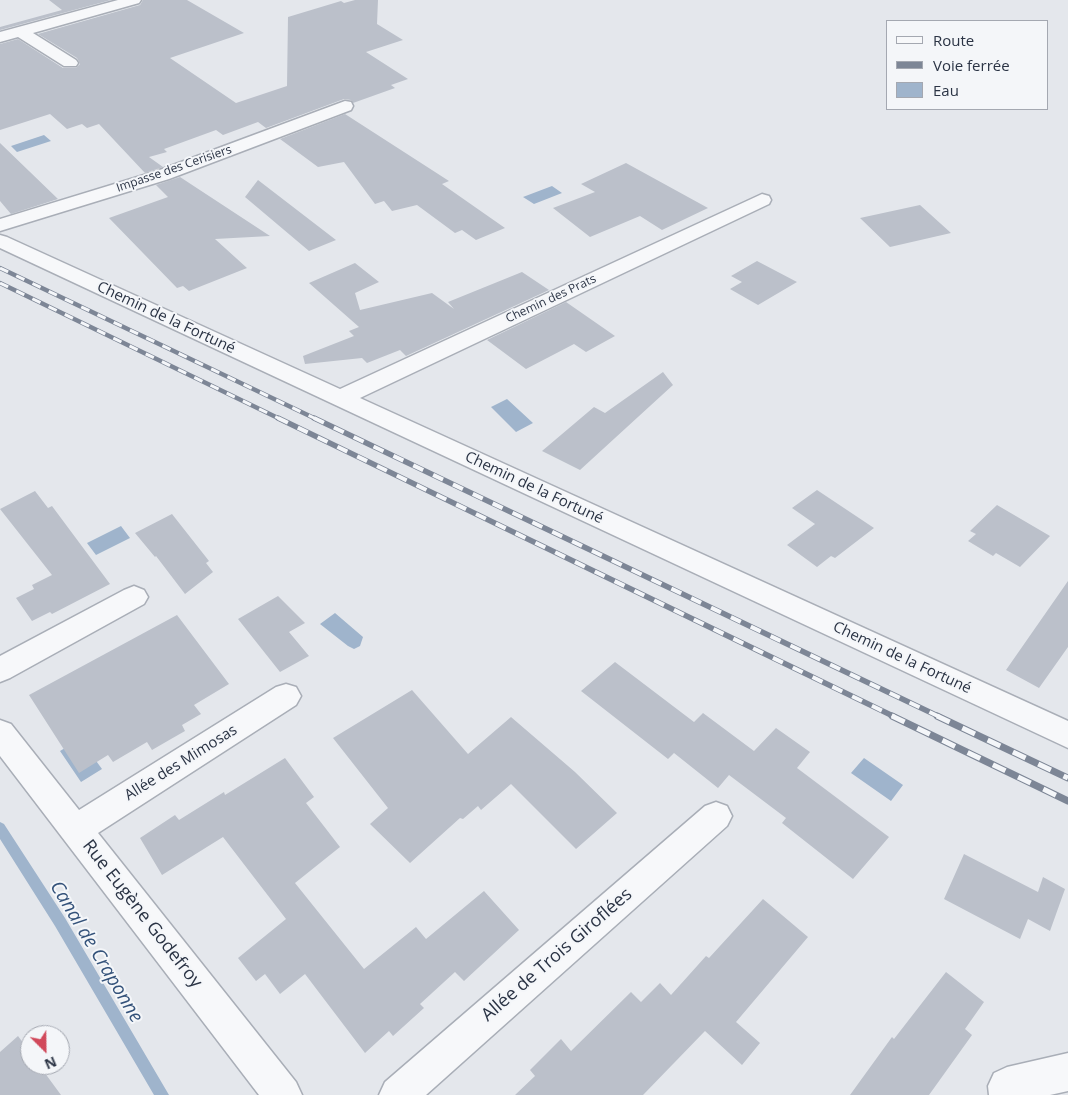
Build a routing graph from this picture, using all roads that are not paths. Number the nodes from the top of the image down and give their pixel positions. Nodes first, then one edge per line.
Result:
1 (134, 0) edge
2 (21, 32) junction
3 (0, 37) edge
4 (70, 63) dead end
5 (345, 106) dead end
6 (762, 200) dead end
7 (0, 225) edge
8 (0, 241) edge
9 (340, 398) junction
10 (134, 597) dead end
11 (0, 670) edge
12 (286, 696) dead end
13 (0, 734) edge
14 (1068, 735) edge
15 (716, 816) dead end
16 (76, 829) junction
17 (1068, 1072) edge
18 (283, 1095) edge
19 (398, 1095) edge
20 (1008, 1095) edge

1 - 2 street
2 - 3 street
2 - 4 street
5 - 7 street, Impasse des Cerisiers
6 - 9 street, Chemin des Prats
8 - 9 street, Chemin de la Fortuné
9 - 14 street, Chemin de la Fortuné
10 - 11 street
12 - 16 street, Allée des Mimosas
13 - 16 street, Rue Eugène Godefroy
15 - 19 street, Allée de Trois Giroflées
16 - 18 street, Rue Eugène Godefroy
17 - 20 street

